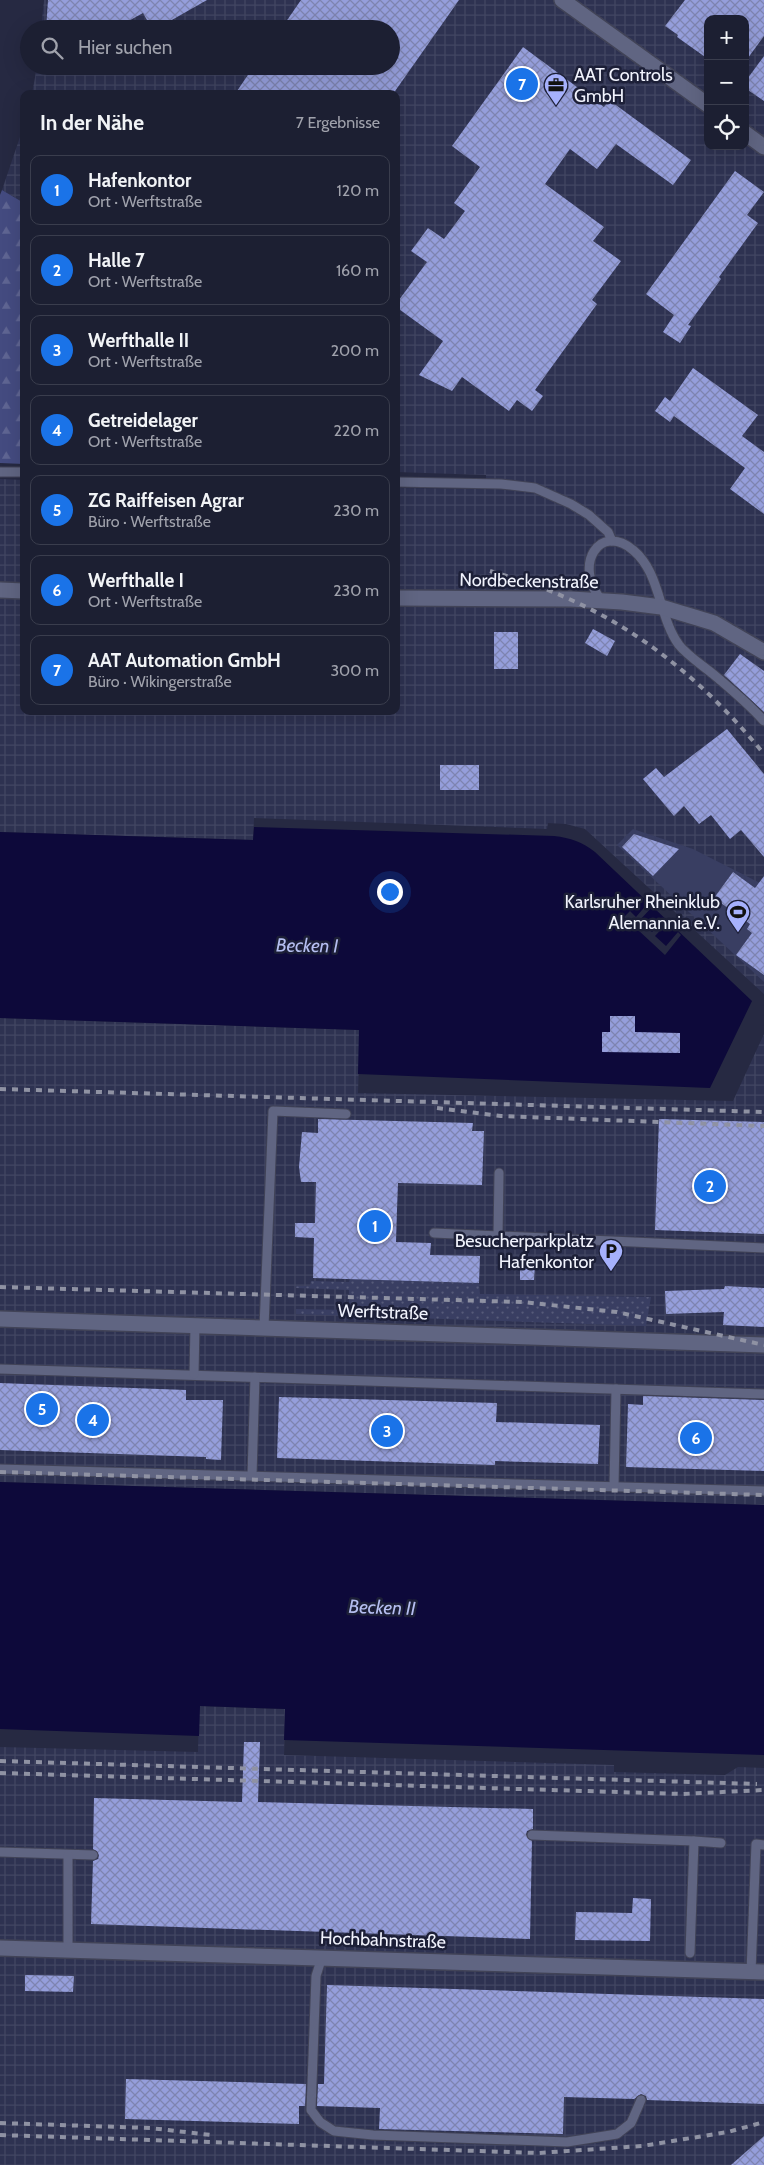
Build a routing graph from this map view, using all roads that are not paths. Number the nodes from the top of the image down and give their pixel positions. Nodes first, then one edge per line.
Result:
1 (562, 0) edge
2 (704, 102) edge
3 (749, 136) edge
4 (764, 147) edge
5 (0, 472) edge
6 (20, 472) edge
7 (400, 482) edge
8 (612, 541) junction
9 (0, 590) edge
10 (20, 591) edge
11 (400, 598) edge
12 (602, 601) junction
13 (661, 607) junction
14 (764, 652) edge
15 (764, 721) edge
16 (346, 1114) dead end
17 (499, 1173) dead end
18 (434, 1233) dead end
19 (498, 1236) junction
20 (764, 1248) edge
21 (0, 1319) edge
22 (195, 1325) junction
23 (264, 1327) junction
24 (764, 1345) edge
25 (0, 1368) edge
26 (194, 1374) junction
27 (255, 1377) junction
28 (616, 1390) junction
29 (764, 1394) edge
30 (0, 1469) edge
31 (252, 1475) junction
32 (614, 1486) junction
33 (764, 1491) edge
34 (532, 1835) dead end
35 (694, 1842) junction
36 (721, 1843) dead end
37 (764, 1845) edge
38 (0, 1852) edge
39 (68, 1854) junction
40 (93, 1856) dead end
41 (0, 1948) edge
42 (68, 1950) junction
43 (690, 1953) dead end
44 (322, 1957) junction
45 (758, 1972) edge
46 (641, 2100) dead end

1 - 2 street
3 - 4 street
5 - 6 lane
7 - 8 lane
8 - 12 lane
8 - 13 lane
9 - 10 street
11 - 12 street, Nordbeckenstraße
12 - 13 street, Nordbeckenstraße
13 - 14 street, Nordbeckenstraße
13 - 15 lane
16 - 23 lane
17 - 19 lane
18 - 19 lane
19 - 20 lane
21 - 22 street, Werftstraße
22 - 23 street, Werftstraße
22 - 26 lane
23 - 24 street, Werftstraße
25 - 26 lane
26 - 27 lane
27 - 28 lane
27 - 31 lane
28 - 29 lane
28 - 32 lane
30 - 31 lane
31 - 32 lane
32 - 33 lane
34 - 35 lane
35 - 36 lane
35 - 43 lane
37 - 45 lane
38 - 39 lane
39 - 40 lane
39 - 42 lane
41 - 42 street, Hochbahnstraße
42 - 44 street, Hochbahnstraße
44 - 45 street, Hochbahnstraße
44 - 46 lane

